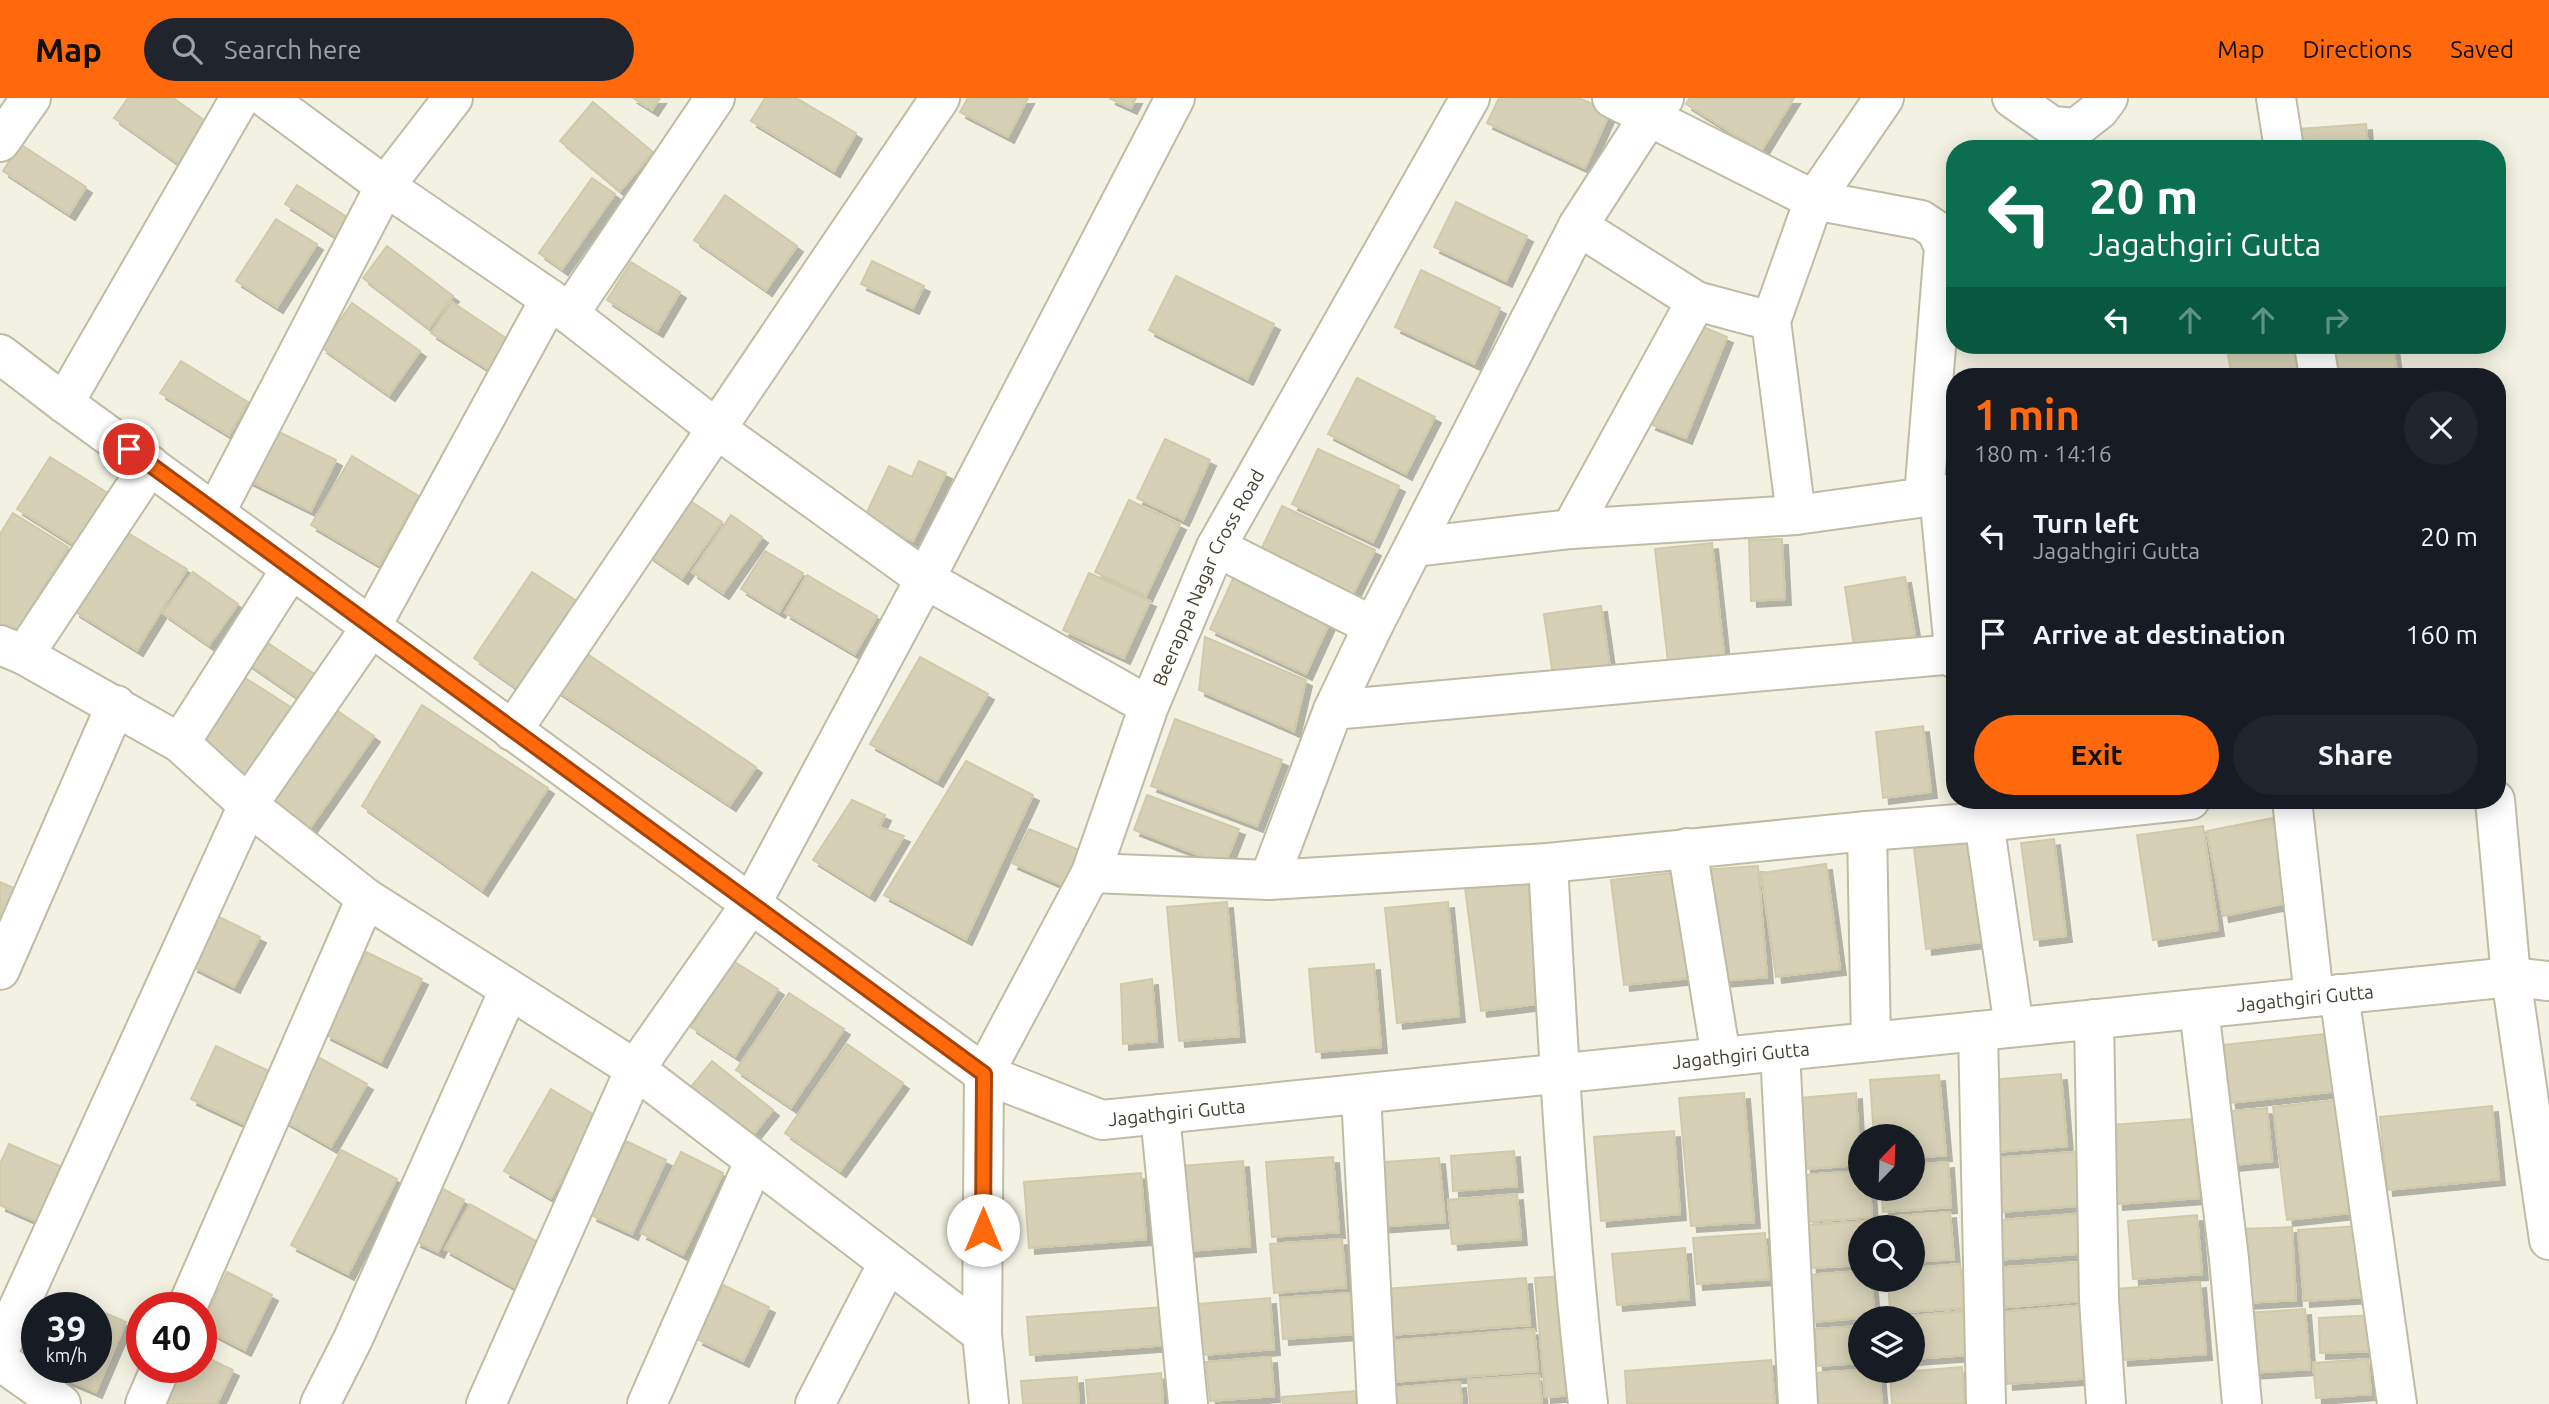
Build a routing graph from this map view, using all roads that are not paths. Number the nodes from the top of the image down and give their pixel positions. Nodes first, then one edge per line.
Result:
1 (31, 98) edge
2 (240, 98) edge
3 (266, 98) edge
4 (453, 98) edge
5 (715, 98) edge
6 (940, 98) edge
7 (1175, 98) edge
8 (1470, 98) edge
9 (1612, 98) edge
10 (1884, 98) edge
11 (2012, 98) edge
12 (2108, 98) edge
13 (2276, 98) edge
14 (1656, 107) edge
15 (2283, 140) edge
16 (0, 142) edge
17 (385, 186) junction
18 (1814, 200) junction
19 (1578, 226) junction
20 (1696, 301) junction
21 (559, 307) junction
22 (1771, 321) junction
23 (3, 362) edge
24 (64, 403) junction
25 (718, 430) junction
26 (150, 465) junction
27 (1939, 495) edge
28 (215, 513) junction
29 (1796, 515) junction
30 (1571, 529) junction
31 (1216, 547) junction
32 (1415, 547) junction
33 (1946, 565) edge
34 (291, 569) junction
35 (925, 579) junction
36 (1373, 626) junction
37 (371, 627) junction
38 (12, 650) edge
39 (1946, 657) edge
40 (116, 705) junction
41 (1149, 706) junction
42 (1333, 710) junction
43 (512, 731) junction
44 (180, 743) junction
45 (248, 805) junction
46 (2059, 809) edge
47 (2294, 809) edge
48 (2496, 809) edge
49 (1971, 815) edge
50 (1867, 831) junction
51 (1687, 848) junction
52 (1548, 863) junction
53 (1091, 873) junction
54 (1269, 880) junction
55 (366, 898) junction
56 (751, 904) junction
57 (0, 970) edge
58 (2511, 977) junction
59 (2549, 981) edge
60 (509, 990) junction
61 (2326, 995) junction
62 (2199, 1009) junction
63 (2094, 1019) junction
64 (1996, 1029) junction
65 (1871, 1042) junction
66 (1780, 1052) junction
67 (1721, 1058) junction
68 (635, 1069) junction
69 (984, 1074) junction
70 (1560, 1074) junction
71 (1361, 1094) junction
72 (1160, 1114) junction
73 (754, 1162) junction
74 (2549, 1240) edge
75 (888, 1263) junction
76 (194, 1292) edge
77 (982, 1334) junction
78 (0, 1348) edge
79 (0, 1361) edge
80 (154, 1383) edge
81 (61, 1404) edge
82 (145, 1404) edge
83 (320, 1404) edge
84 (486, 1404) edge
85 (647, 1404) edge
86 (815, 1404) edge
87 (989, 1404) edge
88 (1188, 1404) edge
89 (1377, 1404) edge
90 (1588, 1404) edge
91 (1798, 1404) edge
92 (1986, 1404) edge
93 (2106, 1404) edge
94 (2242, 1404) edge
95 (2397, 1404) edge

1 - 16 street
2 - 24 street
3 - 17 street
4 - 17 street
5 - 21 street
6 - 25 street
7 - 35 street
8 - 31 street, Beerappa Nagar Cross Road
9 - 14 street
10 - 18 street
11 - 12 street
13 - 15 street
14 - 18 street
14 - 19 street
17 - 21 street
17 - 28 street
18 - 22 street
18 - 27 street
19 - 20 street
19 - 32 street
20 - 22 street
20 - 30 street
21 - 25 street
21 - 37 street
22 - 29 street
23 - 24 street, Jagathgiri Gutta
24 - 26 street, Jagathgiri Gutta
25 - 35 street
25 - 43 street
26 - 28 street, Jagathgiri Gutta
26 - 38 street
27 - 29 street
27 - 33 street
28 - 34 street, Jagathgiri Gutta
29 - 30 street
30 - 32 street
31 - 36 street
31 - 41 street, Beerappa Nagar Cross Road
32 - 36 street
34 - 37 street, Jagathgiri Gutta
34 - 44 street
35 - 41 street
35 - 56 street
36 - 42 street
37 - 43 street, Jagathgiri Gutta
37 - 45 street
38 - 40 street
39 - 42 street
40 - 44 street
40 - 57 street
41 - 53 street, Beerappa Nagar Cross Road
42 - 54 street
43 - 56 street, Jagathgiri Gutta
44 - 45 street
45 - 55 street
45 - 78 street
46 - 49 street
47 - 61 street
48 - 58 street
49 - 50 street
49 - 64 street
50 - 51 street
50 - 65 street
51 - 52 street
51 - 67 street
52 - 54 street
52 - 70 street
53 - 54 street
53 - 69 street, Beerappa Nagar Cross Road
55 - 60 street
55 - 76 street
56 - 68 street
56 - 69 street, Jagathgiri Gutta
58 - 59 street, Jagathgiri Gutta
58 - 61 street, Jagathgiri Gutta
58 - 74 street
60 - 68 street
60 - 83 street
61 - 62 street, Jagathgiri Gutta
61 - 95 street
62 - 63 street, Jagathgiri Gutta
62 - 94 street
63 - 64 street, Jagathgiri Gutta
63 - 93 street
64 - 65 street, Jagathgiri Gutta
64 - 92 street
65 - 66 street, Jagathgiri Gutta
66 - 67 street, Jagathgiri Gutta
66 - 91 street
67 - 70 street, Jagathgiri Gutta
68 - 73 street
68 - 84 street
69 - 72 street, Jagathgiri Gutta
69 - 77 street
70 - 71 street, Jagathgiri Gutta
70 - 90 street
71 - 72 street, Jagathgiri Gutta
71 - 89 street
72 - 88 street
73 - 75 street
73 - 85 street
75 - 77 street
75 - 86 street
77 - 87 street
79 - 81 street
80 - 82 street

